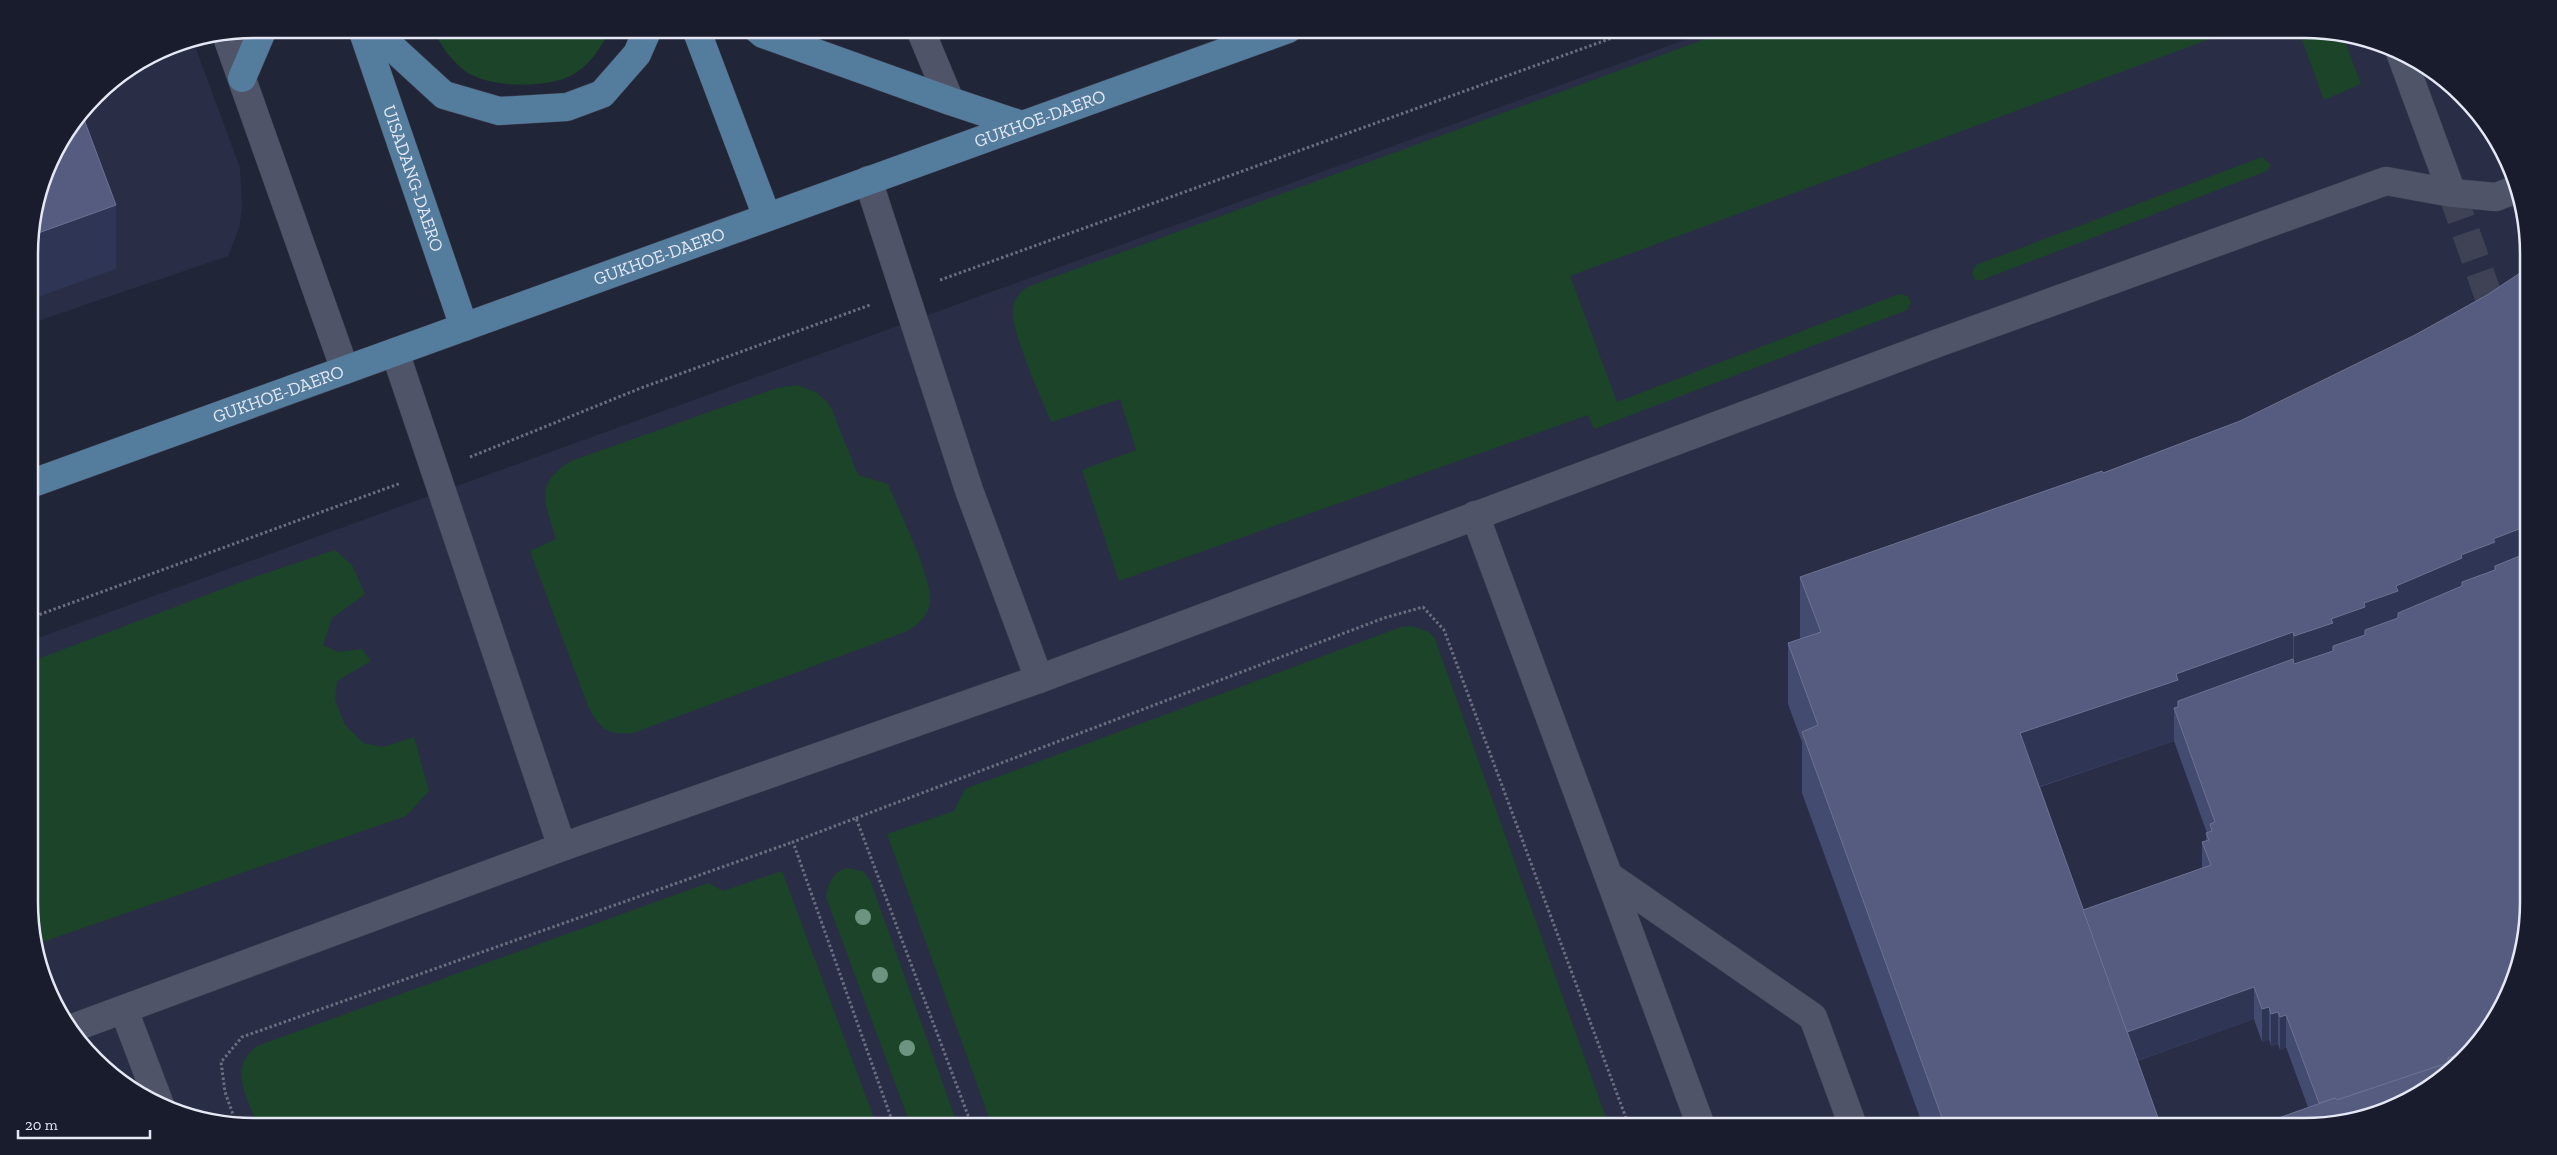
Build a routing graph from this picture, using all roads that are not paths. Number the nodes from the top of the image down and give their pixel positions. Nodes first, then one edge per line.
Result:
1 (259, 38) edge
2 (365, 38) edge
3 (382, 38) edge
4 (644, 38) edge
5 (699, 38) edge
6 (774, 38) edge
7 (924, 38) edge
8 (1263, 38) edge
9 (228, 39) edge
10 (2404, 62) edge
11 (242, 78) junction
12 (950, 101) junction
13 (1022, 125) junction
14 (868, 180) junction
15 (2510, 192) edge
16 (2452, 193) junction
17 (767, 217) junction
18 (464, 327) junction
19 (395, 352) junction
20 (345, 370) junction
21 (38, 481) edge
22 (1475, 515) junction
23 (1039, 679) junction
24 (562, 847) junction
25 (1609, 876) junction
26 (124, 1010) junction
27 (77, 1026) edge
28 (156, 1094) edge
29 (1698, 1118) edge
30 (1850, 1118) edge

1 - 11 main road
2 - 18 main road, UISADANG-DAERO
3 - 4 main road
5 - 17 main road
6 - 12 main road
7 - 12 street
8 - 13 main road, GUKHOE-DAERO
9 - 11 street
10 - 16 street
11 - 20 street
12 - 13 main road
13 - 14 main road, GUKHOE-DAERO
14 - 17 main road, GUKHOE-DAERO
14 - 23 street
15 - 16 street
16 - 22 street
17 - 18 main road, GUKHOE-DAERO
18 - 19 main road, GUKHOE-DAERO
19 - 20 main road, GUKHOE-DAERO
19 - 24 street
20 - 21 main road, GUKHOE-DAERO
22 - 23 street
22 - 25 street
23 - 24 street
24 - 26 street
25 - 29 street
25 - 30 street
26 - 27 street
26 - 28 street

